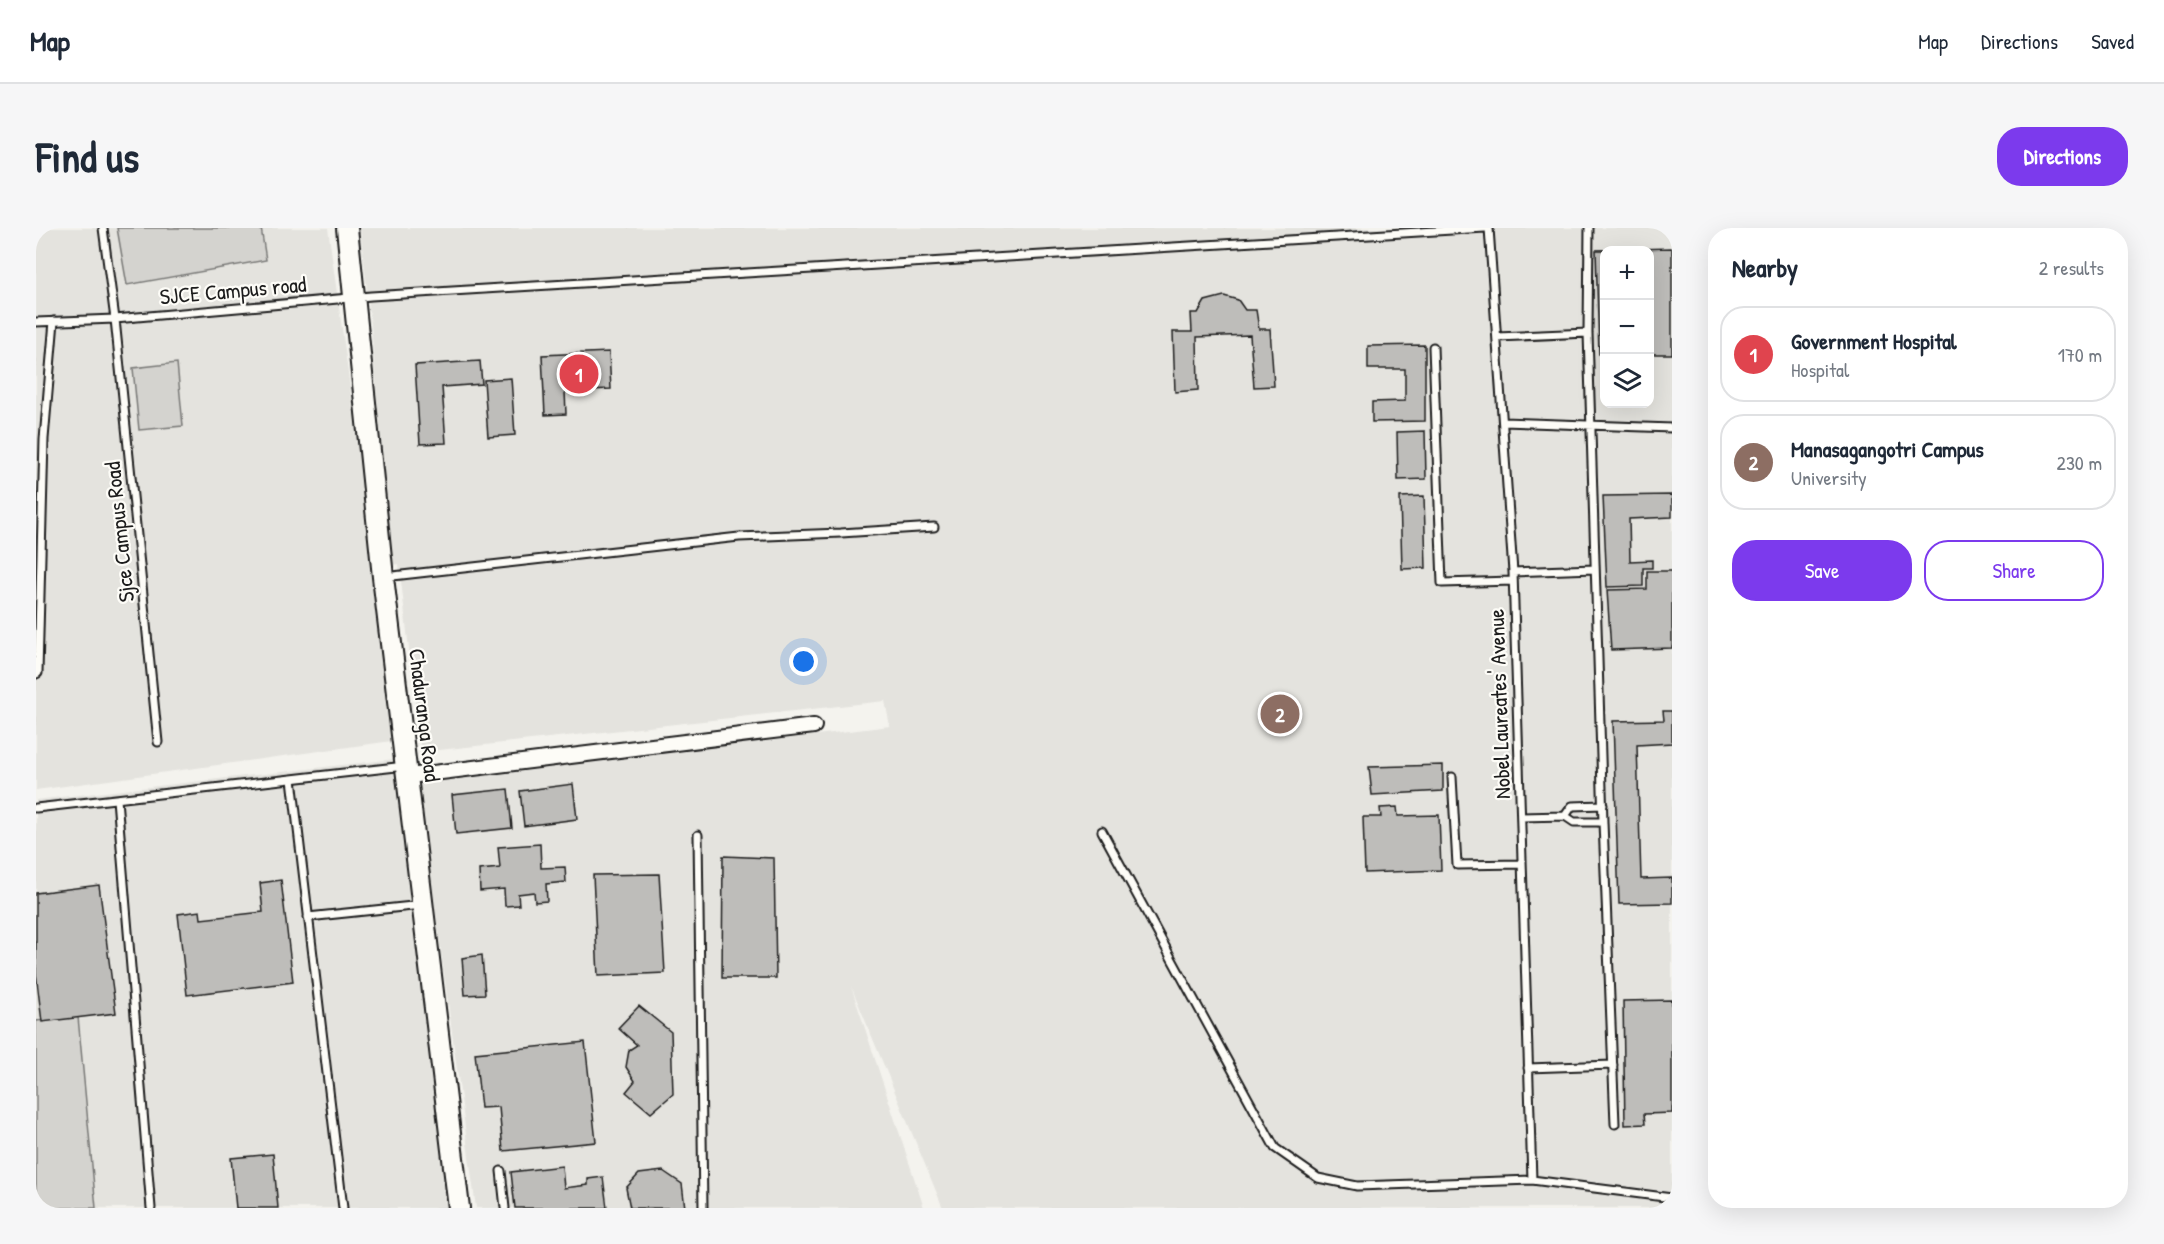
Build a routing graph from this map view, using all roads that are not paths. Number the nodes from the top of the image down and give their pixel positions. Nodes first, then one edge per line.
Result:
1 (103, 228) edge
2 (346, 228) edge
3 (1487, 228) edge
4 (1589, 228) edge
5 (354, 297) junction
6 (115, 319) junction
7 (54, 321) junction
8 (36, 322) edge
9 (1588, 333) junction
10 (1497, 337) junction
11 (1434, 347) dead end
12 (1503, 422) junction
13 (1591, 424) junction
14 (1672, 428) edge
15 (934, 527) dead end
16 (1595, 569) junction
17 (1513, 572) junction
18 (383, 577) junction
19 (1513, 581) junction
20 (36, 674) edge
21 (814, 726) dead end
22 (158, 742) dead end
23 (408, 771) junction
24 (1452, 777) dead end
25 (292, 779) junction
26 (117, 799) junction
27 (1603, 805) junction
28 (36, 808) edge
29 (1565, 816) junction
30 (1521, 817) junction
31 (1603, 822) junction
32 (1102, 831) dead end
33 (699, 835) dead end
34 (1522, 864) junction
35 (423, 905) junction
36 (308, 917) junction
37 (1613, 1065) junction
38 (1528, 1068) junction
39 (1615, 1124) dead end
40 (501, 1171) dead end
41 (1532, 1180) junction
42 (1672, 1197) edge
43 (151, 1208) edge
44 (343, 1208) edge
45 (459, 1208) edge
46 (505, 1208) edge
47 (703, 1208) edge

1 - 6 lane, Sjce Campus Road
2 - 5 street, Chaduranga Road
3 - 5 lane, SJCE Campus road
3 - 10 lane, Nobel Laureates' Avenue
4 - 9 lane
5 - 6 lane, SJCE Campus road
5 - 18 street, Chaduranga Road
6 - 7 lane, SJCE Campus road
6 - 22 lane, Sjce Campus Road
7 - 8 lane, SJCE Campus road
7 - 20 lane
9 - 10 lane
9 - 13 lane
10 - 12 lane, Nobel Laureates' Avenue
11 - 19 lane
12 - 13 lane
12 - 17 lane, Nobel Laureates' Avenue
13 - 14 lane
13 - 16 lane
15 - 18 lane
16 - 17 lane
16 - 27 lane
17 - 19 lane, Nobel Laureates' Avenue
18 - 23 street, Chaduranga Road
19 - 30 lane, Nobel Laureates' Avenue
21 - 23 street
23 - 25 lane
23 - 35 street, Chaduranga Road
24 - 34 lane
25 - 26 lane
25 - 36 lane
26 - 28 lane
26 - 43 lane
27 - 29 lane
27 - 31 lane
29 - 30 lane
29 - 31 lane
30 - 34 lane, Nobel Laureates' Avenue
31 - 37 lane
32 - 41 lane
33 - 47 lane
34 - 38 lane, Nobel Laureates' Avenue
35 - 36 lane
35 - 45 street, Chaduranga Road
36 - 44 lane
37 - 38 lane
37 - 39 lane
38 - 41 lane, Nobel Laureates' Avenue
40 - 46 lane
41 - 42 lane

